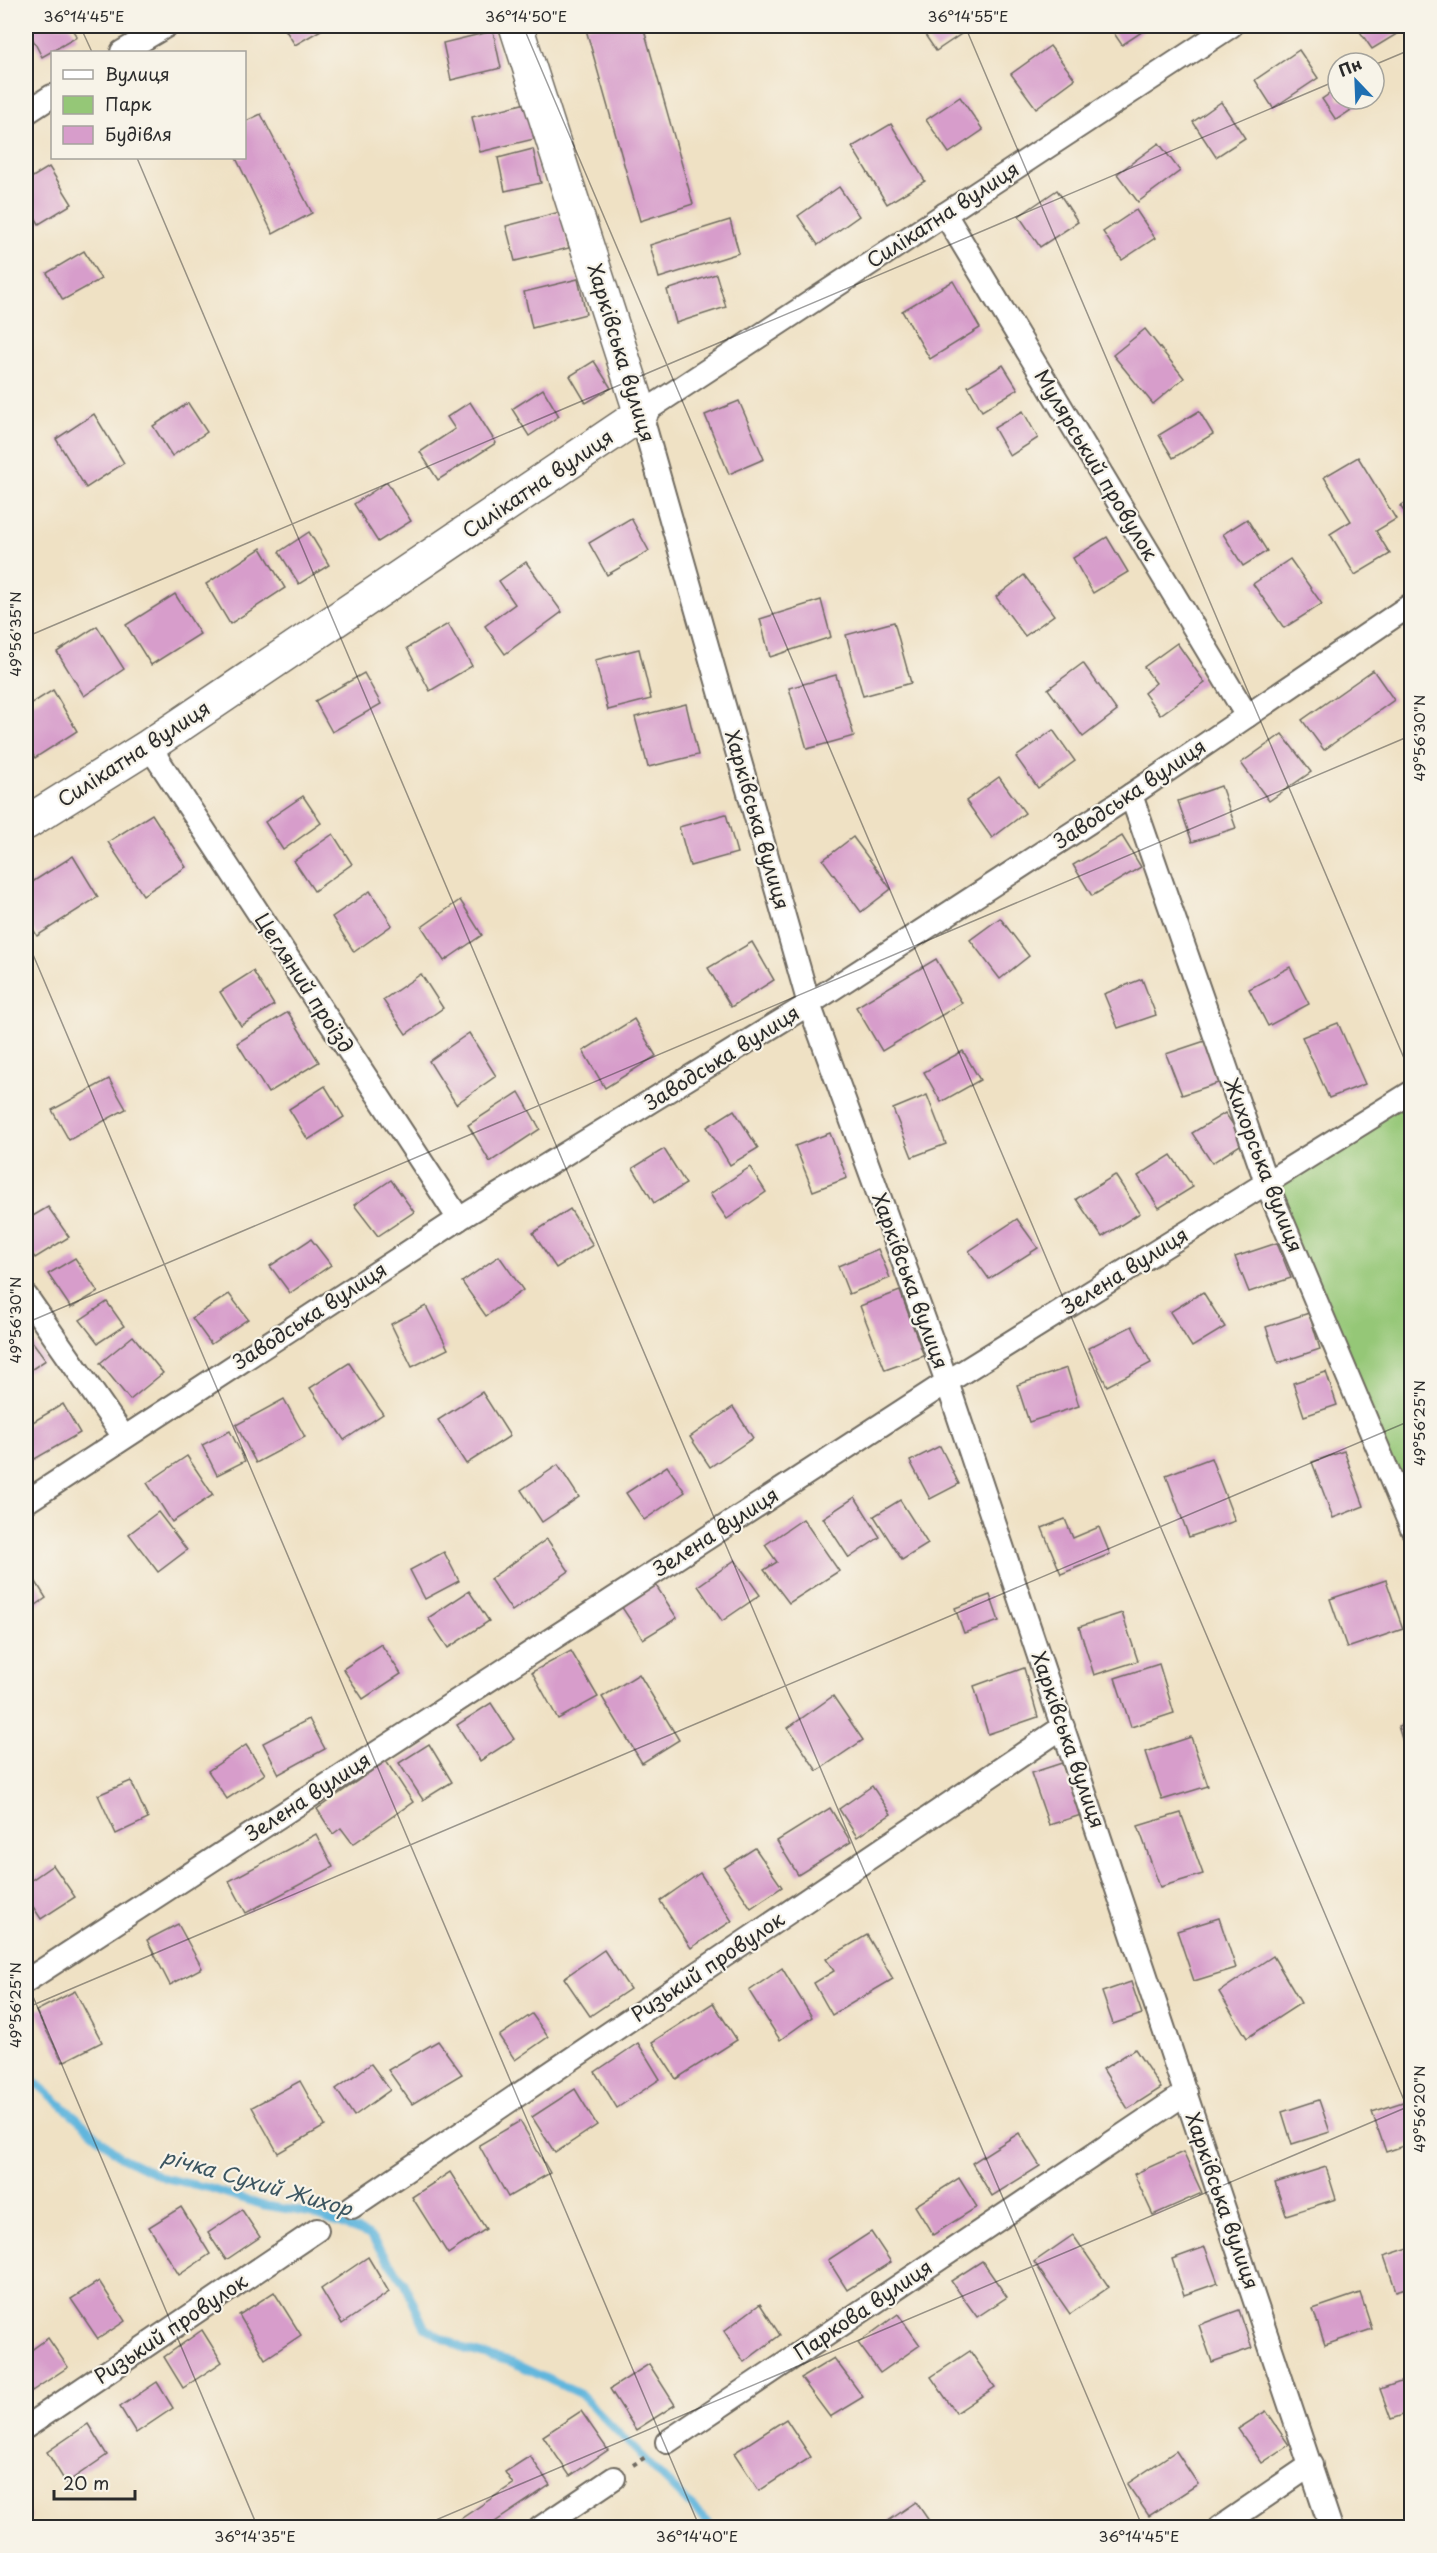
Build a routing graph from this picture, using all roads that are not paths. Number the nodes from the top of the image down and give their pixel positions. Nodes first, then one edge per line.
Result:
1 (166, 26) edge
2 (516, 26) edge
3 (1231, 26) edge
4 (124, 51) edge
5 (51, 97) edge
6 (26, 113) edge
7 (945, 214) junction
8 (641, 414) junction
9 (1412, 604) edge
10 (1247, 716) junction
11 (149, 746) junction
12 (1131, 795) junction
13 (26, 823) edge
14 (809, 1004) junction
15 (1412, 1092) edge
16 (1266, 1182) junction
17 (459, 1219) junction
18 (26, 1296) edge
19 (947, 1382) junction
20 (124, 1437) junction
21 (26, 1502) edge
22 (1412, 1529) edge
23 (1063, 1726) junction
24 (26, 1981) edge
25 (1186, 2093) junction
26 (352, 2206) dead end
27 (317, 2230) dead end
28 (26, 2427) edge
29 (668, 2442) road end
30 (1311, 2465) junction
31 (614, 2478) road end
32 (540, 2528) edge
33 (1219, 2528) edge
34 (1331, 2528) edge

1 - 4 street
2 - 8 main road, Харківська вулиця
3 - 7 street, Силікатна вулиця
5 - 6 street
7 - 8 street, Силікатна вулиця
7 - 10 street, Мулярський провулок
8 - 11 main road, Силікатна вулиця
8 - 14 street, Харківська вулиця
9 - 10 street, Заводська вулиця
10 - 12 street, Заводська вулиця
11 - 13 main road, Силікатна вулиця
11 - 17 street, Цегляний проїзд
12 - 14 street, Заводська вулиця
12 - 16 street, Жихорська вулиця
14 - 17 street, Заводська вулиця
14 - 19 street, Харківська вулиця
15 - 16 street, Зелена вулиця
16 - 19 street, Зелена вулиця
16 - 22 street, Жихорська вулиця
17 - 20 street, Заводська вулиця
18 - 20 street
19 - 23 street, Харківська вулиця
19 - 24 street, Зелена вулиця
20 - 21 street, Заводська вулиця
23 - 25 street, Харківська вулиця
23 - 26 street, Ризький провулок
25 - 29 street, Паркова вулиця
25 - 30 street, Харківська вулиця
27 - 28 street, Ризький провулок
30 - 33 street
30 - 34 street, Харківська вулиця
31 - 32 street

